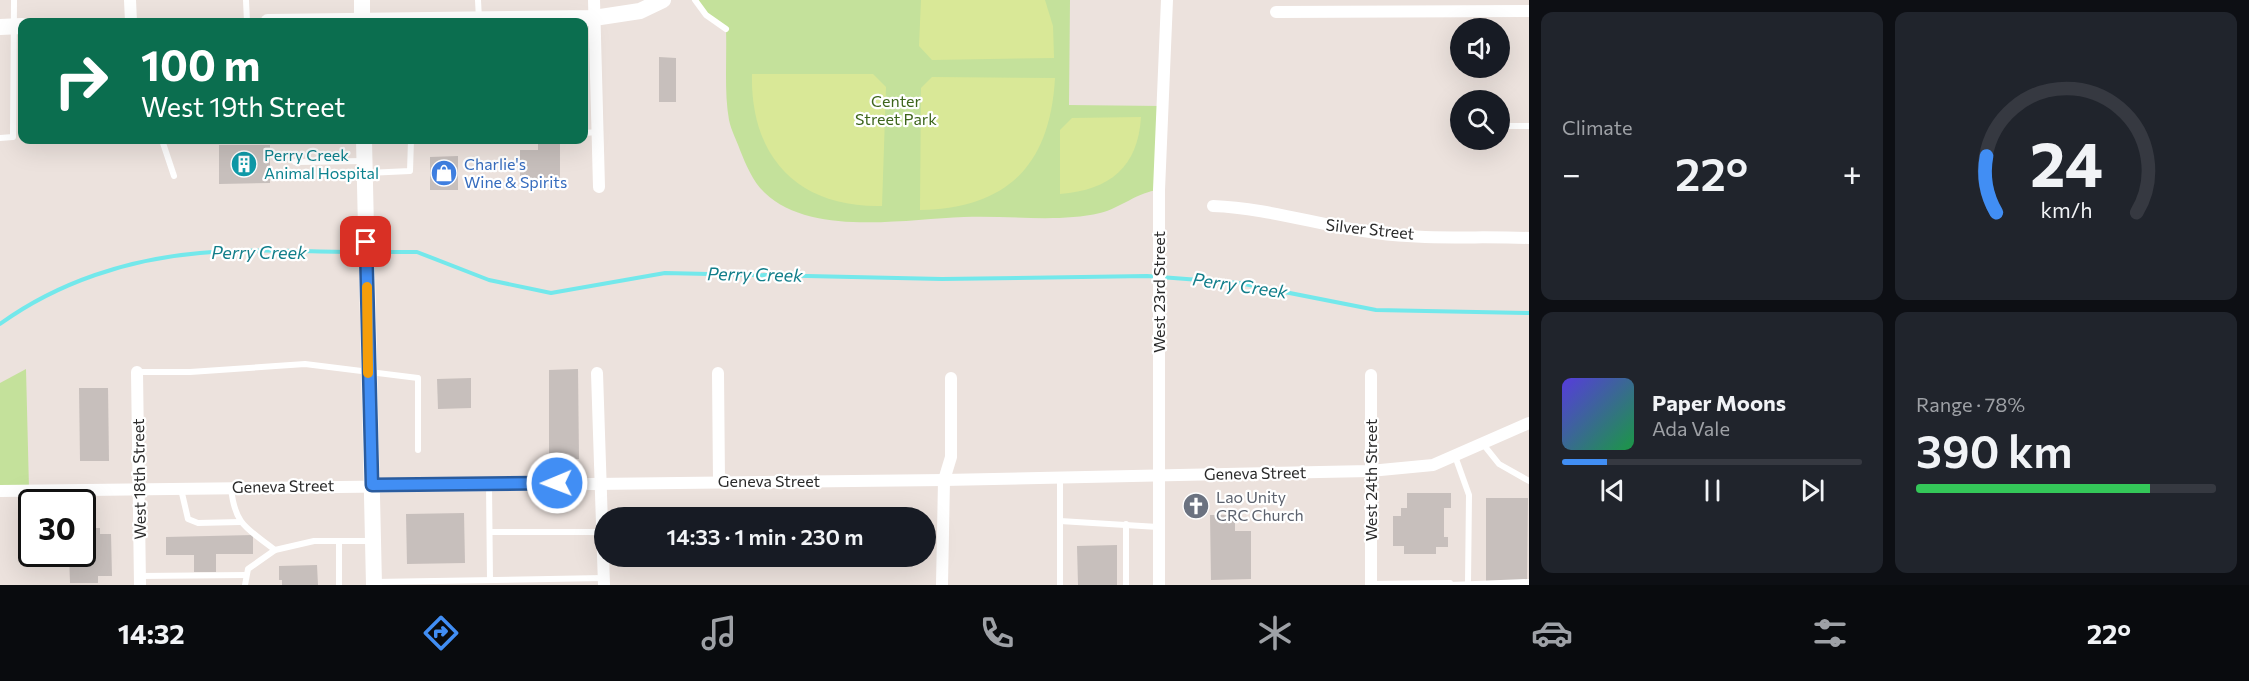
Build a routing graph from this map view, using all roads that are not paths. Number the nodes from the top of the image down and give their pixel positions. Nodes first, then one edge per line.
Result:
1 (14, 0) edge
2 (130, 0) edge
3 (246, 0) edge
4 (362, 0) edge
5 (478, 0) edge
6 (594, 0) edge
7 (663, 0) edge
8 (695, 0) edge
9 (1167, 0) edge
10 (1529, 11) edge
11 (1275, 12) dead end
12 (131, 18) edge
13 (247, 18) edge
14 (362, 18) edge
15 (479, 18) edge
16 (588, 18) edge
17 (594, 18) junction
18 (12, 26) edge
19 (726, 29) dead end
20 (1510, 126) edge
21 (1529, 126) edge
22 (588, 132) edge
23 (598, 132) junction
24 (0, 138) edge
25 (163, 144) edge
26 (364, 144) edge
27 (411, 144) edge
28 (295, 162) dead end
29 (364, 167) junction
30 (174, 176) dead end
31 (599, 187) dead end
32 (1213, 206) dead end
33 (1529, 238) edge
34 (368, 370) junction
35 (137, 372) joint
36 (718, 372) dead end
37 (597, 373) dead end
38 (1371, 375) dead end
39 (951, 378) dead end
40 (1528, 427) edge
41 (1483, 444) junction
42 (418, 450) dead end
43 (1455, 456) junction
44 (1370, 471) junction
45 (1060, 476) junction
46 (1159, 476) junction
47 (944, 480) junction
48 (719, 481) junction
49 (1529, 481) edge
50 (602, 482) junction
51 (489, 484) junction
52 (372, 485) junction
53 (181, 488) junction
54 (231, 488) junction
55 (139, 489) junction
56 (0, 491) edge
57 (602, 507) edge
58 (1060, 521) junction
59 (240, 522) junction
60 (1126, 524) junction
61 (1158, 527) junction
62 (490, 532) junction
63 (594, 532) edge
64 (339, 541) junction
65 (373, 541) junction
66 (275, 550) junction
67 (246, 575) junction
68 (490, 580) junction
69 (140, 581) edge
70 (604, 581) edge
71 (1529, 582) edge
72 (414, 583) edge
73 (1468, 583) junction
74 (373, 584) edge
75 (1371, 584) edge
76 (1441, 584) edge
77 (1450, 584) edge
78 (245, 585) edge
79 (339, 585) edge
80 (942, 585) edge
81 (1059, 585) edge
82 (1126, 585) edge
83 (1159, 585) edge

1 - 18 lane
2 - 12 street
3 - 13 lane
4 - 14 main road
5 - 15 lane
6 - 17 street
7 - 17 main road
8 - 19 lane
9 - 46 street, West 23rd Street
10 - 11 street
16 - 17 main road
17 - 23 street
18 - 24 lane
20 - 21 lane
22 - 23 lane
23 - 31 street
25 - 30 lane
26 - 29 main road
27 - 29 lane
28 - 29 lane
29 - 34 main road
32 - 33 street, Silver Street
34 - 35 lane
34 - 42 lane
34 - 52 main road
35 - 55 street, West 18th Street
36 - 48 street
37 - 50 street
38 - 44 street, West 24th Street
39 - 47 street
40 - 41 street, Geneva Street
41 - 43 street, Geneva Street
41 - 49 lane
43 - 44 street, Geneva Street
43 - 73 lane
44 - 46 street, Geneva Street
44 - 75 street, West 24th Street
45 - 46 street, Geneva Street
45 - 47 street, Geneva Street
45 - 58 lane
46 - 61 street, West 23rd Street
47 - 48 street, Geneva Street
47 - 80 street
48 - 50 street, Geneva Street
50 - 51 street, Geneva Street
50 - 57 street
51 - 52 street, Geneva Street
51 - 62 lane
52 - 54 street, Geneva Street
52 - 65 main road
53 - 54 street, Geneva Street
53 - 55 street, Geneva Street
53 - 59 lane
54 - 59 lane
55 - 56 street, Geneva Street
55 - 69 street, West 18th Street
58 - 60 lane
58 - 81 lane
59 - 66 lane
60 - 61 lane
60 - 82 lane
61 - 83 street, West 23rd Street
62 - 63 lane
62 - 68 lane
64 - 65 lane
64 - 66 lane
64 - 79 lane
65 - 74 main road
66 - 67 lane
67 - 69 lane
67 - 78 lane
68 - 70 lane
68 - 72 lane
71 - 73 lane
72 - 74 lane
73 - 77 lane
75 - 76 lane
76 - 77 lane

